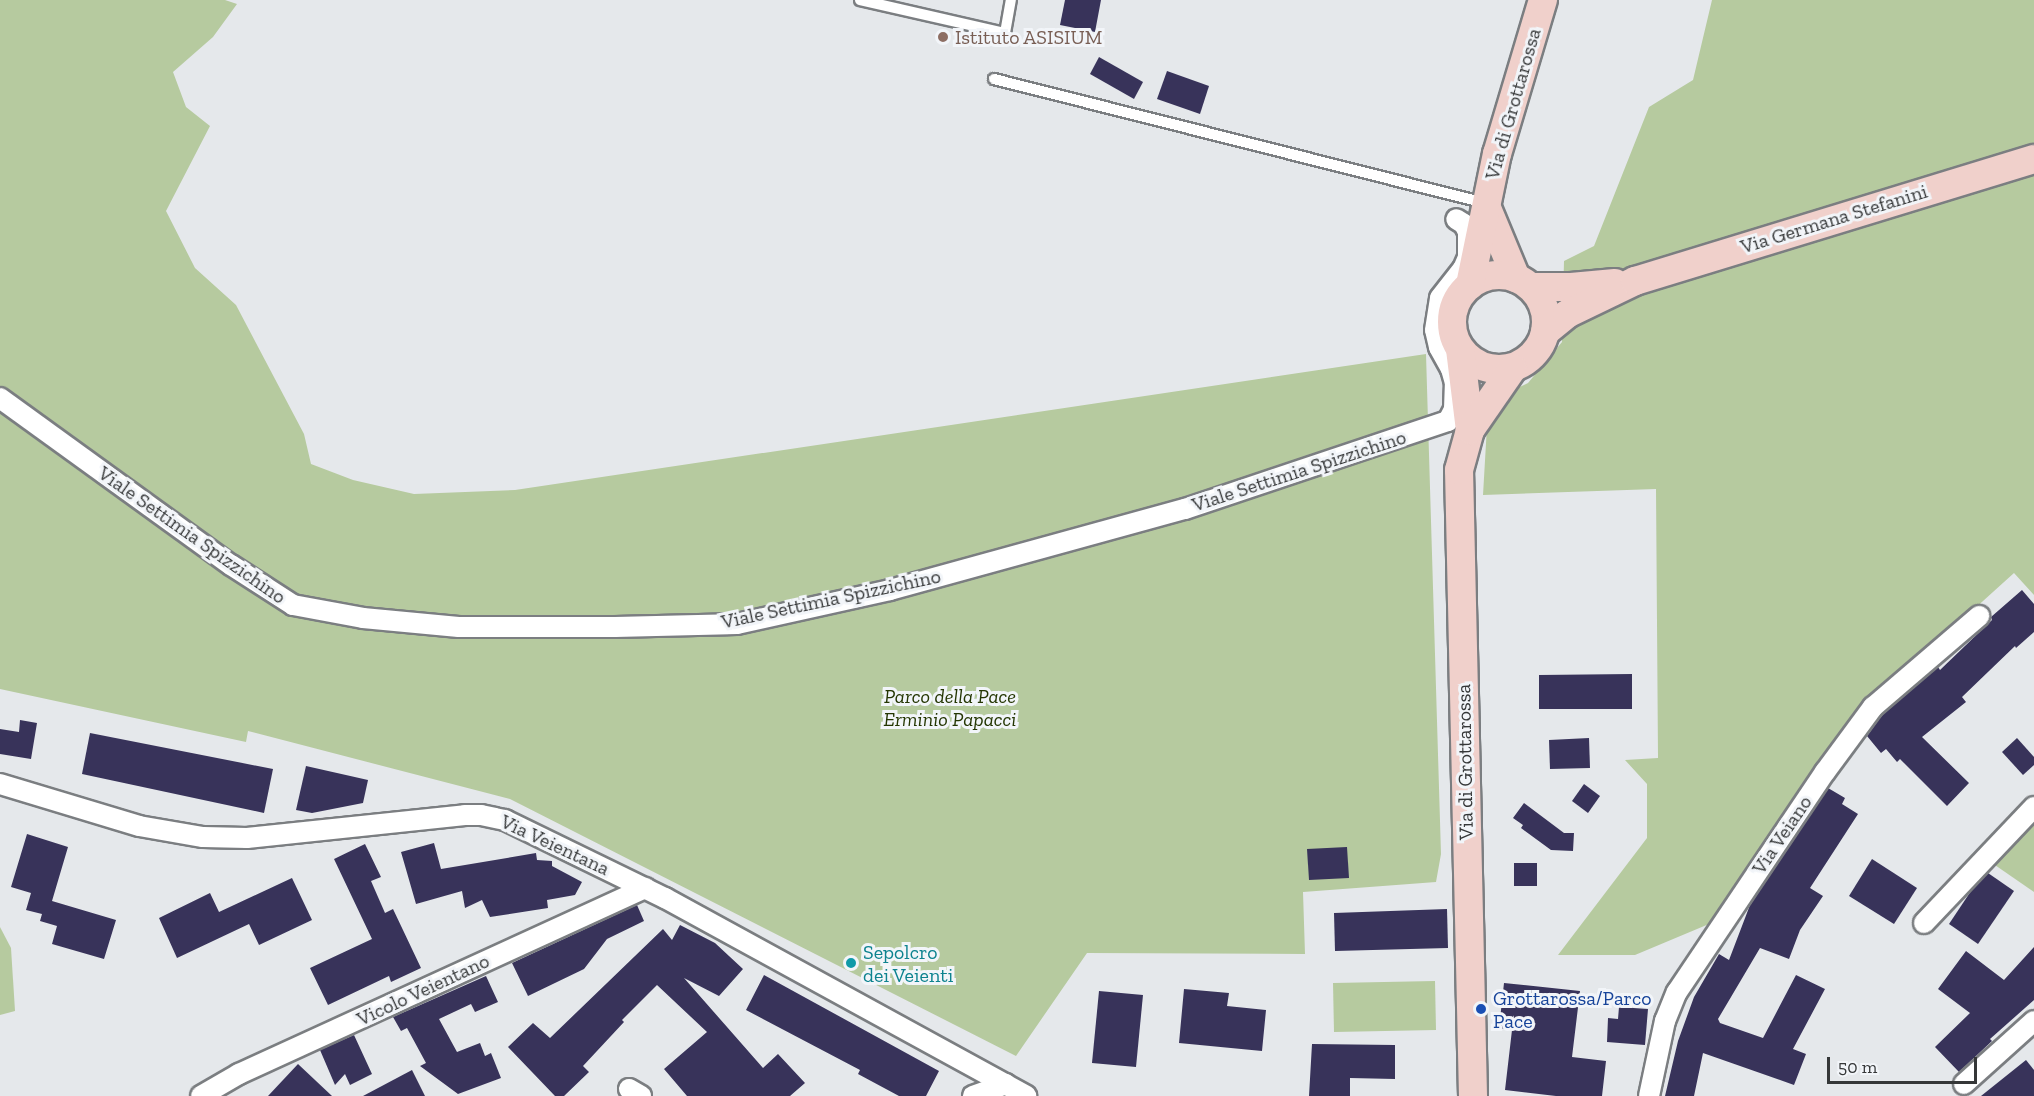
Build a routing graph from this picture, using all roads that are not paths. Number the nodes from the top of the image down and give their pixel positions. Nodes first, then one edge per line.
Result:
1 (860, 0) edge
2 (1011, 0) edge
3 (1543, 0) edge
4 (994, 79) dead end
5 (2034, 159) edge
6 (1487, 206) junction
7 (1456, 219) dead end
8 (1635, 281) junction
9 (1523, 282) junction
10 (1470, 285) junction
11 (1545, 332) junction
12 (1460, 349) junction
13 (1513, 368) junction
14 (0, 398) edge
15 (1470, 430) junction
16 (1979, 616) dead end
17 (0, 784) edge
18 (2034, 807) edge
19 (646, 888) junction
20 (1924, 923) dead end
21 (2034, 1021) edge
22 (1006, 1084) junction
23 (1964, 1084) dead end
24 (201, 1096) edge
25 (973, 1096) edge
26 (1026, 1096) edge
27 (1473, 1096) edge
28 (1649, 1096) edge

1 - 2 lane
3 - 6 street, Via di Grottarossa
4 - 6 lane
5 - 8 street, Via Germana Stefanini
6 - 9 street, Via di Grottarossa
6 - 10 street, Via di Grottarossa
7 - 14 street, Viale Settimia Spizzichino
8 - 9 street, Via Germana Stefanini
8 - 11 street, Via Germana Stefanini
9 - 10 street
9 - 11 street
10 - 12 street
11 - 13 street
12 - 13 street
12 - 15 street, Via di Grottarossa
13 - 15 street, Via di Grottarossa
15 - 27 street, Via di Grottarossa
16 - 28 street, Via Veiano
17 - 19 street, Via Veientana
18 - 20 street
19 - 22 street, Via Veientana
19 - 24 street, Vicolo Veientano
21 - 23 street
22 - 25 street
22 - 26 street, Via Veientana

